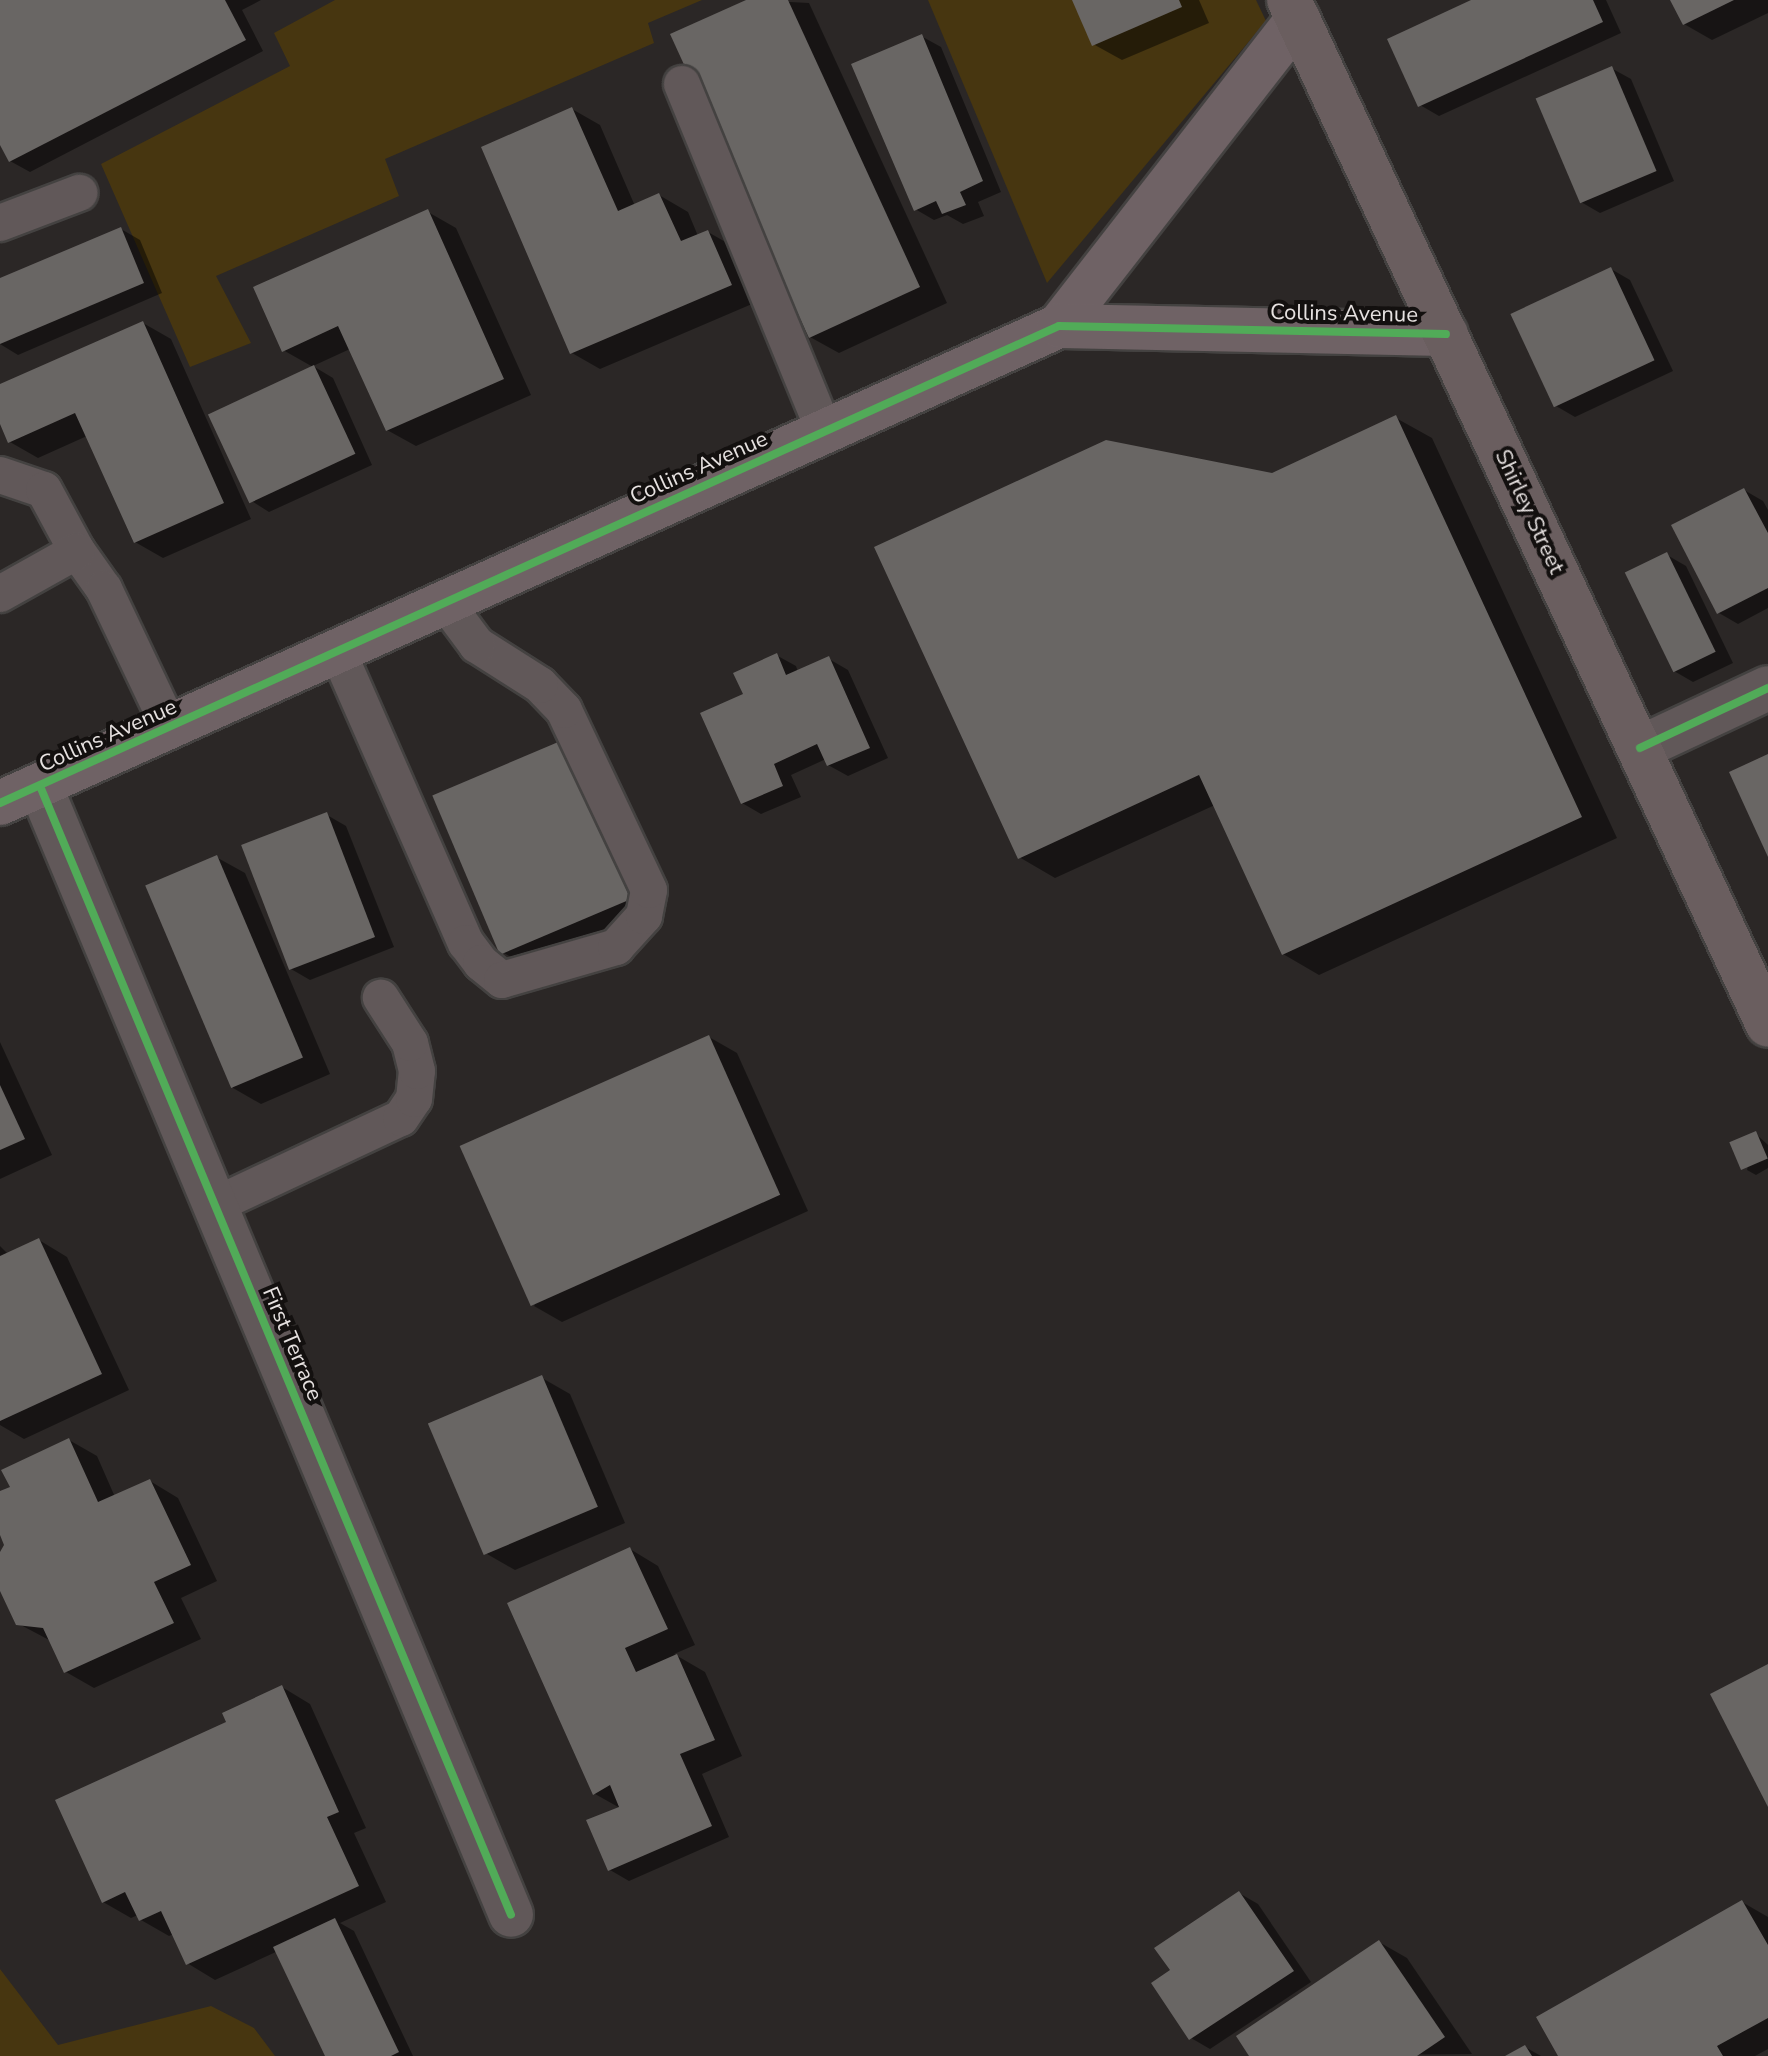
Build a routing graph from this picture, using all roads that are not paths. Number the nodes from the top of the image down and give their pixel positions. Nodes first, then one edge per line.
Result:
1 (1294, 9) edge
2 (682, 84) dead end
3 (79, 193) dead end
4 (0, 223) edge
5 (1059, 326) junction
6 (1446, 334) junction
7 (824, 431) junction
8 (0, 475) edge
9 (77, 551) junction
10 (0, 594) edge
11 (445, 602) junction
12 (338, 652) junction
13 (1768, 688) edge
14 (170, 728) junction
15 (1640, 748) junction
16 (40, 786) junction
17 (0, 803) edge
18 (381, 998) dead end
19 (1768, 1025) edge
20 (215, 1205) junction
21 (511, 1915) dead end

1 - 5 street, Collins Avenue
1 - 6 highway, Shirley Street
2 - 7 lane
3 - 4 lane
5 - 6 street, Collins Avenue
5 - 7 street, Collins Avenue
6 - 15 highway, Shirley Street
7 - 11 street, Collins Avenue
8 - 9 lane
9 - 10 lane
9 - 14 lane
11 - 12 street, Collins Avenue
11 - 12 lane
12 - 14 street, Collins Avenue
13 - 15 street
14 - 16 street, Collins Avenue
15 - 19 highway, Shirley Street
16 - 17 street, Collins Avenue
16 - 20 street, First Terrace
18 - 20 lane
20 - 21 street, First Terrace

